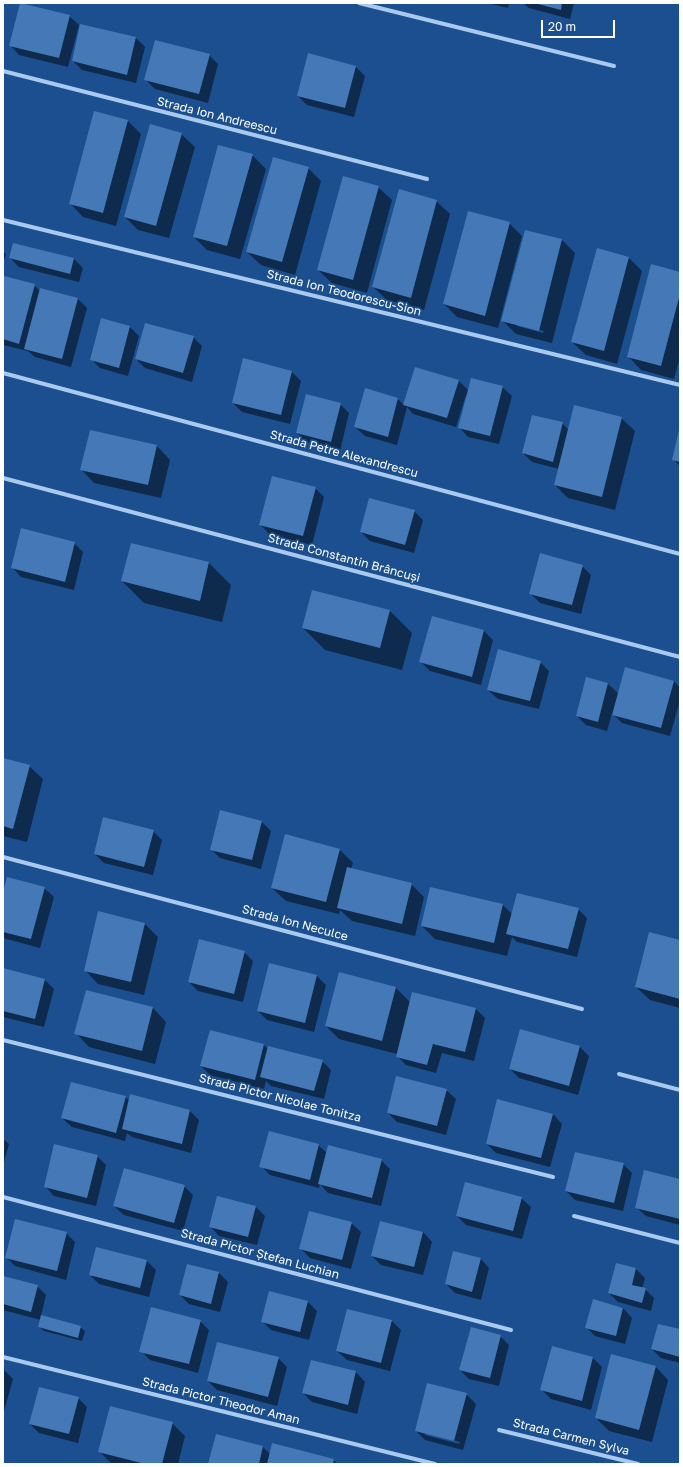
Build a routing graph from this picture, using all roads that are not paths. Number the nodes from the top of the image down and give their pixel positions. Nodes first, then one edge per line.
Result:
1 (359, 3) edge
2 (614, 66) dead end
3 (3, 72) edge
4 (427, 180) dead end
5 (3, 220) edge
6 (3, 373) edge
7 (680, 385) edge
8 (3, 478) edge
9 (680, 554) edge
10 (680, 657) edge
11 (3, 857) edge
12 (582, 1009) dead end
13 (3, 1040) edge
14 (618, 1074) dead end
15 (680, 1090) edge
16 (552, 1176) dead end
17 (3, 1197) edge
18 (574, 1216) dead end
19 (680, 1243) edge
20 (511, 1330) dead end
21 (3, 1357) edge
22 (499, 1430) dead end
23 (435, 1464) edge
24 (638, 1464) edge

1 - 2 street
3 - 4 street, Strada Ion Andreescu
5 - 7 street, Strada Ion Teodorescu-Sion
6 - 9 street, Strada Petre Alexandrescu
8 - 10 street, Strada Constantin Brâncuși
11 - 12 street, Strada Ion Neculce
13 - 16 street, Strada Pictor Nicolae Tonitza
14 - 15 street
17 - 20 street, Strada Pictor Ștefan Luchian
18 - 19 street
21 - 23 street, Strada Pictor Theodor Aman
22 - 24 street, Strada Carmen Sylva

